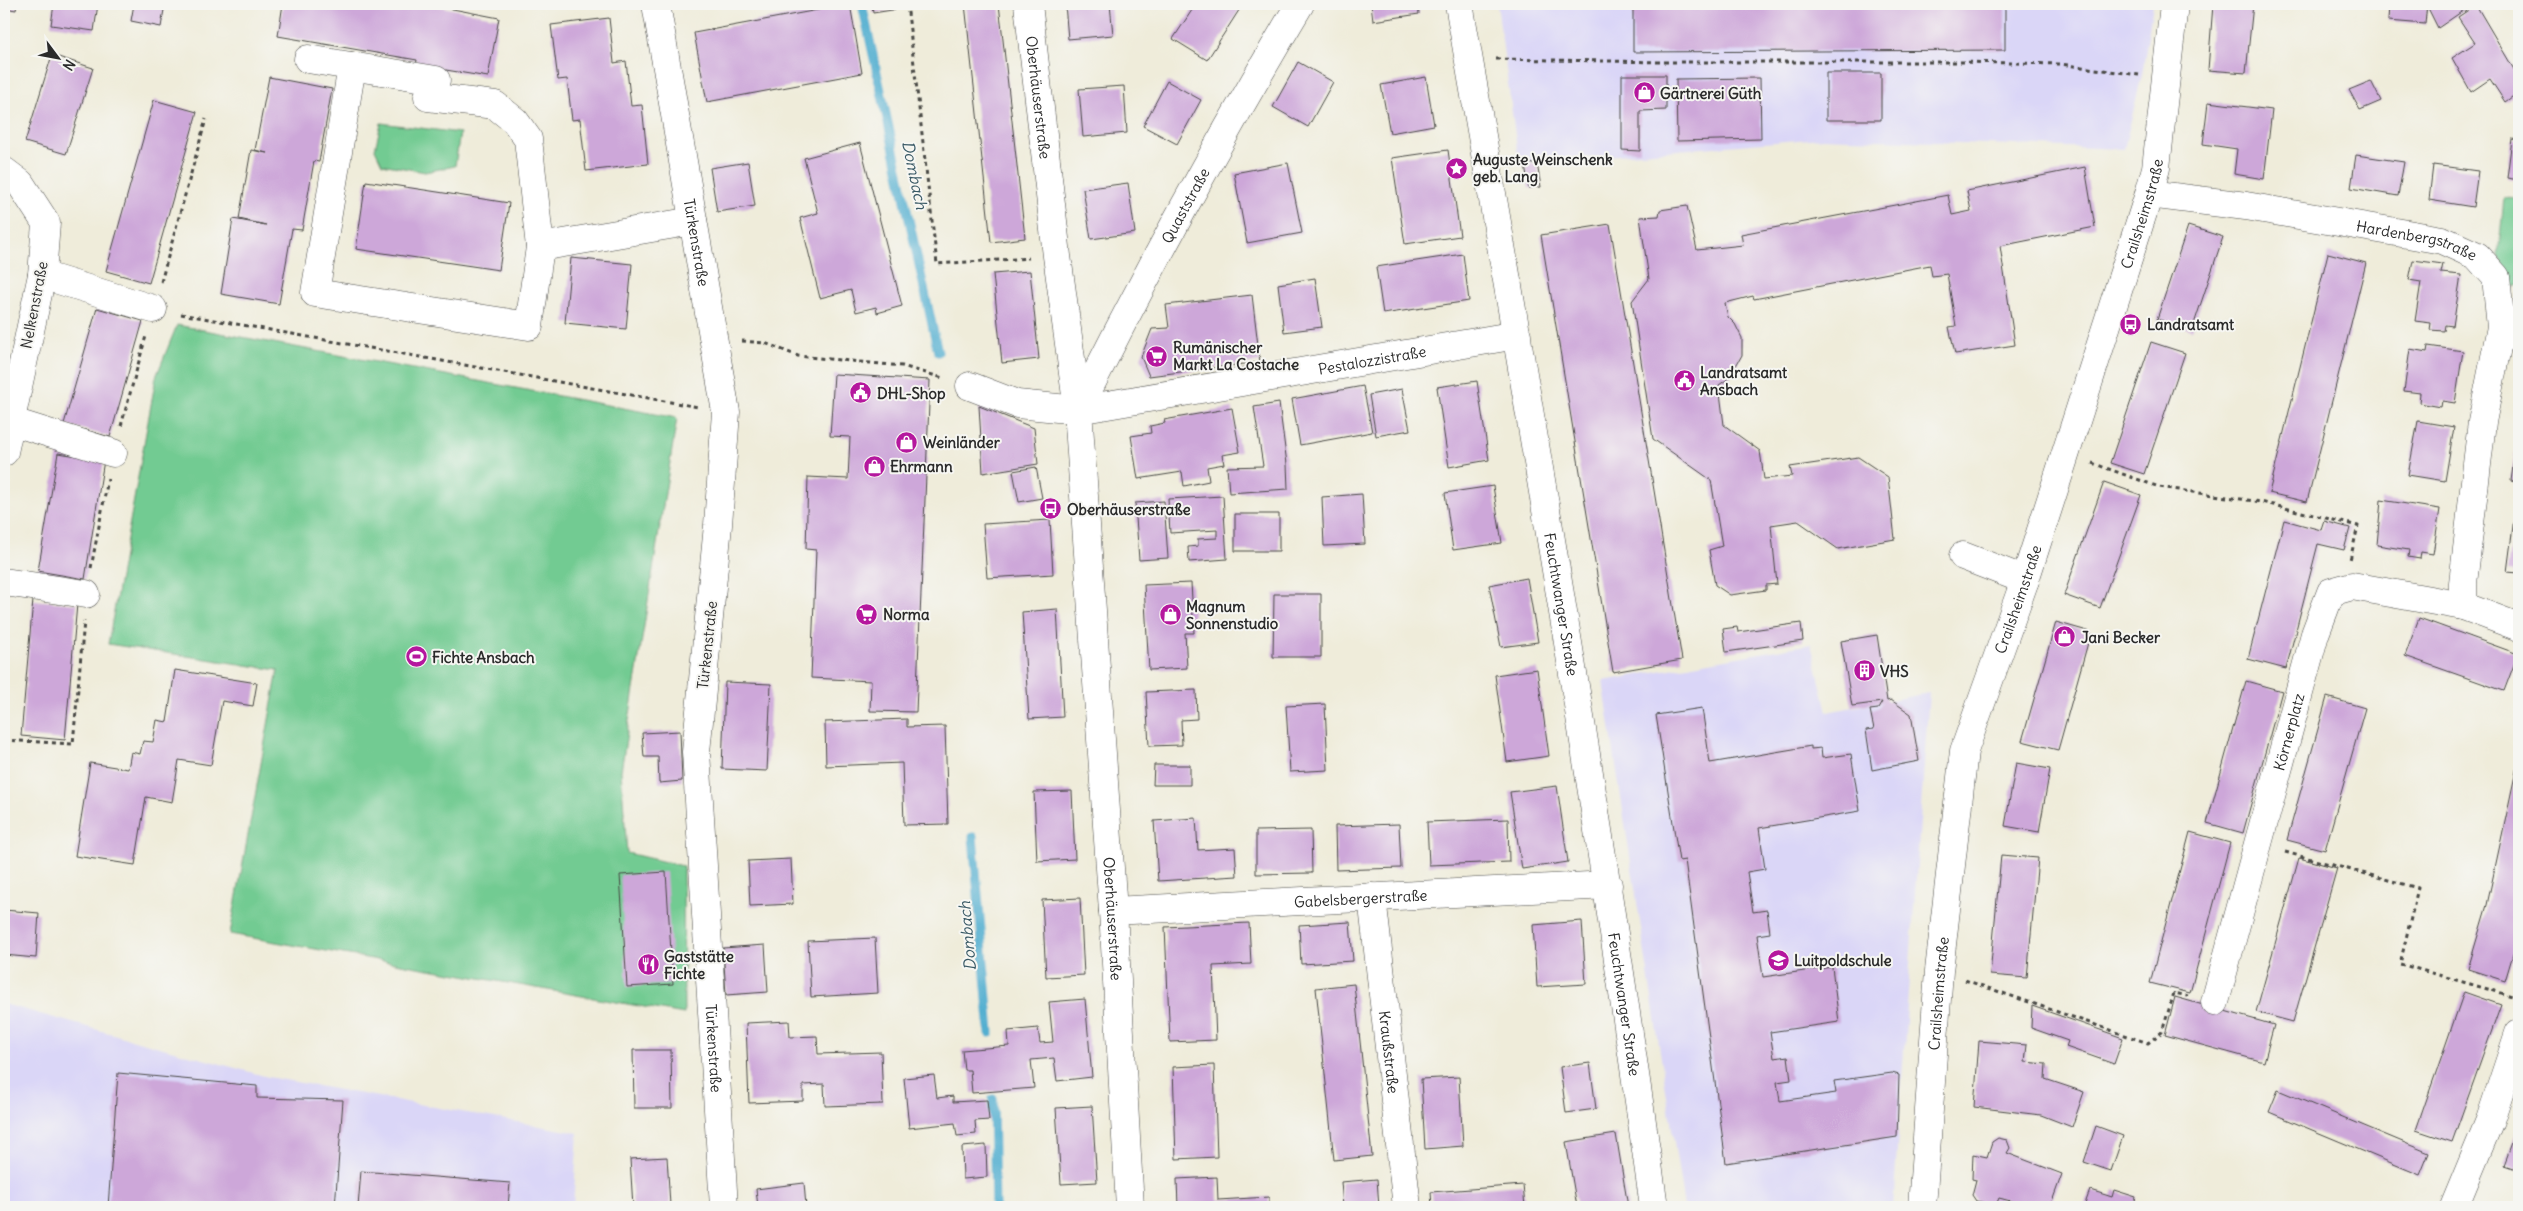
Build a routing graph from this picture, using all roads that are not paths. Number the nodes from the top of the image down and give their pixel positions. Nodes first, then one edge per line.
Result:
1 (656, 4) edge
2 (1028, 4) edge
3 (1300, 4) edge
4 (1459, 4) edge
5 (2174, 4) edge
6 (308, 59) dead end
7 (352, 66) junction
8 (4, 171) edge
9 (2149, 194) junction
10 (693, 221) junction
11 (540, 247) junction
12 (42, 275) junction
13 (153, 309) road end
14 (1517, 335) junction
15 (970, 386) road end
16 (1078, 410) junction
17 (10, 421) junction
18 (4, 452) edge
19 (113, 453) dead end
20 (1963, 556) dead end
21 (2025, 580) junction
22 (4, 582) edge
23 (86, 594) dead end
24 (2463, 606) junction
25 (2519, 627) edge
26 (1608, 885) junction
27 (1372, 897) junction
28 (1113, 910) junction
29 (2215, 1002) road end
30 (2519, 1033) edge
31 (724, 1207) edge
32 (1130, 1207) edge
33 (1407, 1207) edge
34 (1654, 1207) edge
35 (1922, 1207) edge
36 (2454, 1207) edge

1 - 10 street, Türkenstraße
2 - 16 street, Oberhäuserstraße
3 - 16 street, Quaststraße
4 - 14 street, Feuchtwanger Straße
5 - 9 street, Crailsheimstraße
6 - 7 street
7 - 11 street
7 - 11 street
8 - 12 street, Nelkenstraße
9 - 21 street, Crailsheimstraße
9 - 24 street, Hardenbergstraße
10 - 11 street
10 - 31 street, Türkenstraße
12 - 13 street
12 - 17 street, Nelkenstraße
14 - 16 street, Pestalozzistraße
14 - 26 street, Feuchtwanger Straße
15 - 16 street, Pestalozzistraße
16 - 28 street, Oberhäuserstraße
17 - 18 street, Nelkenstraße
17 - 19 street
20 - 21 street
21 - 35 street, Crailsheimstraße
22 - 23 street
24 - 25 street
24 - 29 street, Körnerplatz
26 - 27 street, Gabelsbergerstraße
26 - 34 street, Feuchtwanger Straße
27 - 28 street, Gabelsbergerstraße
27 - 33 street, Kraußstraße
28 - 32 street, Oberhäuserstraße
30 - 36 street

